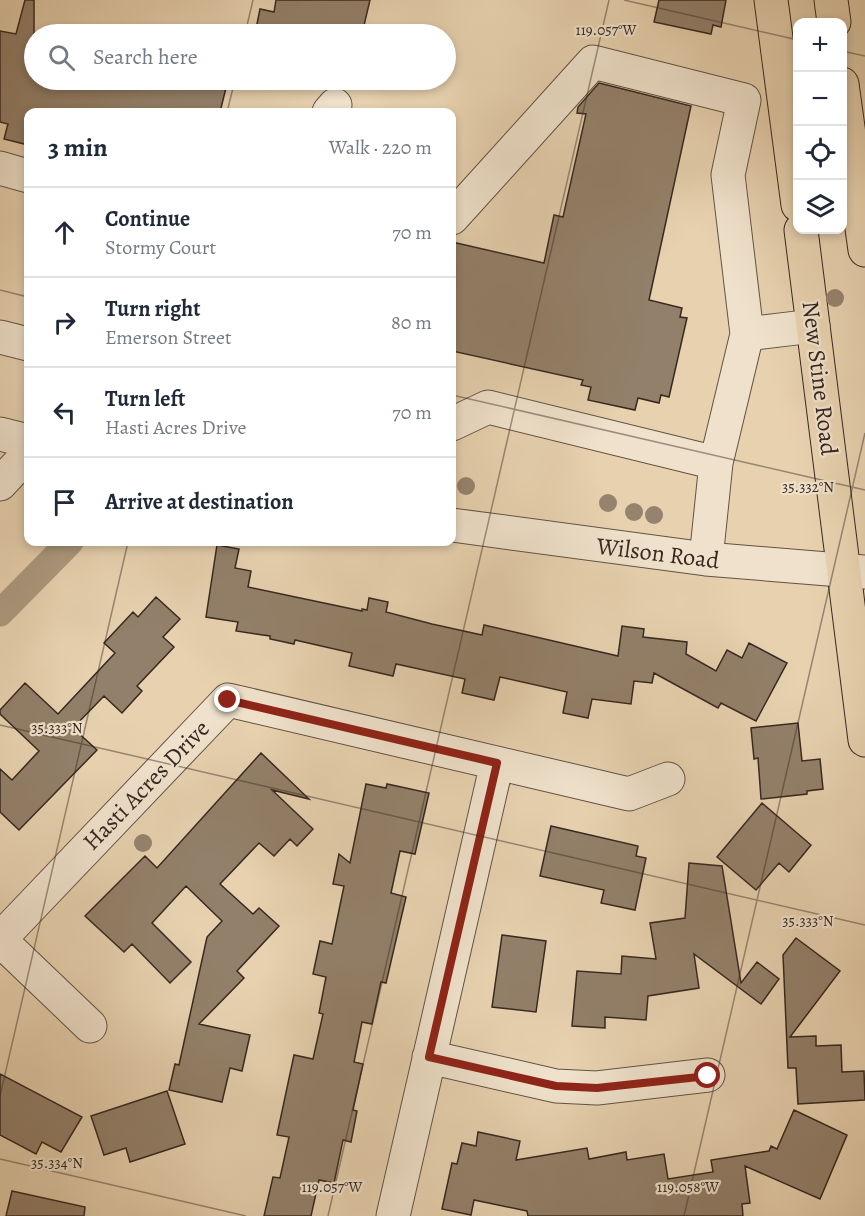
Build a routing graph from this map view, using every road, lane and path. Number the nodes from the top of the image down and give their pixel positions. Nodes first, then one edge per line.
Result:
1 (771, 0) edge
2 (831, 0) edge
3 (833, 18) edge
4 (783, 95) junction
5 (744, 100) junction
6 (847, 114) edge
7 (0, 168) edge
8 (24, 175) edge
9 (794, 180) edge
10 (456, 214) edge
11 (802, 234) edge
12 (865, 250) edge
13 (813, 326) junction
14 (747, 334) junction
15 (0, 337) edge
16 (24, 343) edge
17 (456, 422) edge
18 (0, 434) edge
19 (24, 440) edge
20 (24, 458) edge
21 (716, 463) junction
22 (0, 484) edge
23 (456, 526) edge
24 (706, 559) junction
25 (855, 571) edge
26 (865, 740) edge
27 (497, 763) junction
28 (669, 779) dead end
29 (0, 940) edge
30 (90, 1026) dead end
31 (429, 1057) junction
32 (708, 1076) dead end
33 (393, 1216) edge

1 - 4 main road
2 - 3 main road
4 - 5 street
4 - 9 main road
5 - 10 street
5 - 14 street
6 - 12 main road
7 - 8 street
11 - 13 main road, New Stine Road
13 - 14 street
13 - 25 main road, New Stine Road
14 - 21 street
15 - 16 street
17 - 21 street
18 - 19 street
20 - 22 street
21 - 24 street
23 - 24 street, Wilson Road
24 - 25 street, Wilson Road
25 - 26 main road, New Stine Road
27 - 28 street, Hasti Acres Drive
27 - 29 street, Hasti Acres Drive
27 - 31 street
29 - 30 street
31 - 32 street
31 - 33 street

